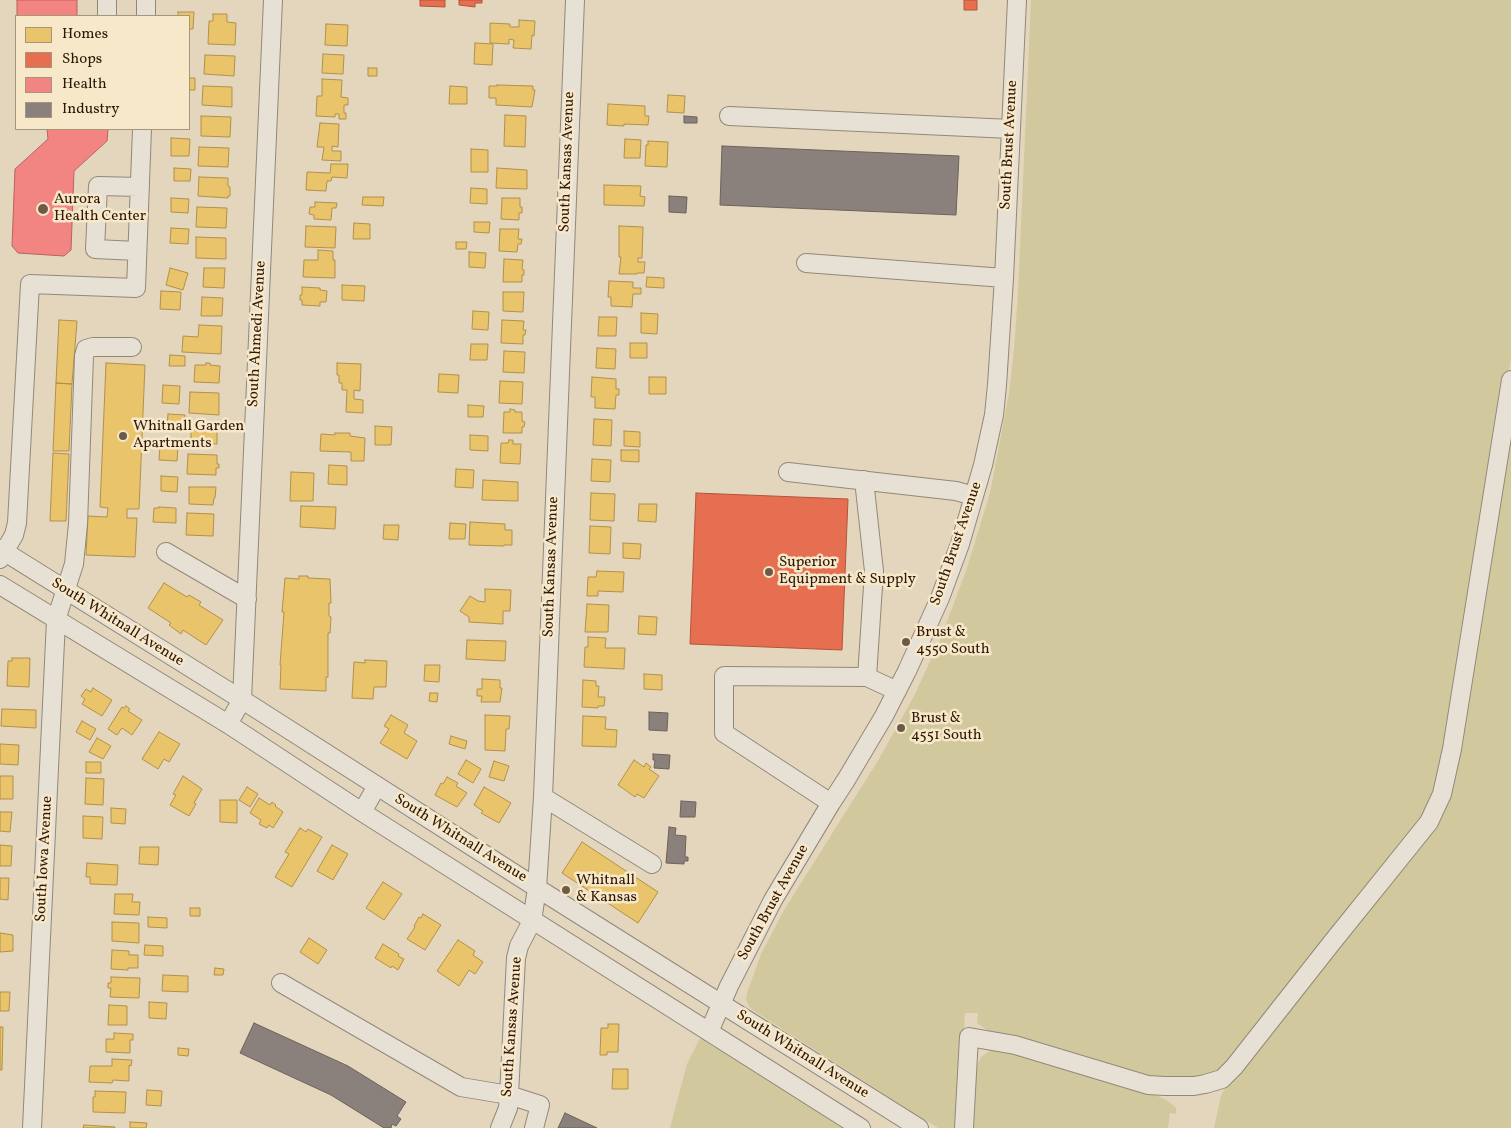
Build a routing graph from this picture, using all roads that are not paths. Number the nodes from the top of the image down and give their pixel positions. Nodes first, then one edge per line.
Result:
1 (107, 0) edge
2 (146, 0) edge
3 (273, 0) edge
4 (575, 0) edge
5 (1017, 0) edge
6 (107, 15) edge
7 (146, 15) edge
8 (729, 116) dead end
9 (1011, 129) junction
10 (142, 130) edge
11 (140, 187) junction
12 (138, 251) junction
13 (806, 263) dead end
14 (1004, 278) junction
15 (132, 347) dead end
16 (1511, 380) edge
17 (788, 472) dead end
18 (864, 480) junction
19 (974, 496) junction
20 (166, 552) dead end
21 (2, 553) edge
22 (0, 585) edge
23 (65, 591) junction
24 (246, 598) junction
25 (56, 620) junction
26 (867, 677) junction
27 (897, 691) junction
28 (242, 700) junction
29 (228, 724) junction
30 (378, 786) junction
31 (543, 797) junction
32 (830, 803) junction
33 (362, 812) junction
34 (652, 864) dead end
35 (537, 888) junction
36 (532, 921) junction
37 (282, 983) dead end
38 (722, 1004) junction
39 (709, 1032) junction
40 (510, 1095) junction
41 (32, 1128) edge
42 (500, 1128) edge
43 (534, 1128) edge
44 (861, 1128) edge
45 (919, 1128) edge
46 (964, 1128) edge

1 - 6 street
2 - 7 street
3 - 24 street, South Ahmedi Avenue
4 - 31 street, South Kansas Avenue
5 - 9 street, South Brust Avenue
8 - 9 street
9 - 14 street, South Brust Avenue
10 - 11 street
11 - 12 street
11 - 12 street
12 - 21 street
13 - 14 street
14 - 19 street, South Brust Avenue
15 - 23 street, South Iowa Avenue
16 - 46 street
17 - 18 street
18 - 19 street
18 - 26 street
19 - 27 street, South Brust Avenue
20 - 24 street
21 - 23 street, South Whitnall Avenue
22 - 25 street, South Whitnall Avenue
23 - 25 street, South Iowa Avenue
23 - 28 street, South Whitnall Avenue
24 - 28 street, South Ahmedi Avenue
25 - 29 street, South Whitnall Avenue
25 - 41 street, South Iowa Avenue
26 - 27 street
26 - 32 street
27 - 32 street, South Brust Avenue
28 - 29 street, South Ahmedi Avenue
28 - 30 street, South Whitnall Avenue
29 - 33 street, South Whitnall Avenue
30 - 33 street
30 - 35 street, South Whitnall Avenue
31 - 34 street
31 - 35 street, South Kansas Avenue
32 - 38 street, South Brust Avenue
33 - 36 street, South Whitnall Avenue
35 - 36 street, South Kansas Avenue
35 - 38 street, South Whitnall Avenue
36 - 39 street, South Whitnall Avenue
36 - 40 street, South Kansas Avenue
37 - 40 street
38 - 39 street, South Brust Avenue
38 - 45 street, South Whitnall Avenue
39 - 44 street, South Whitnall Avenue
40 - 42 street, South Kansas Avenue
40 - 43 street

